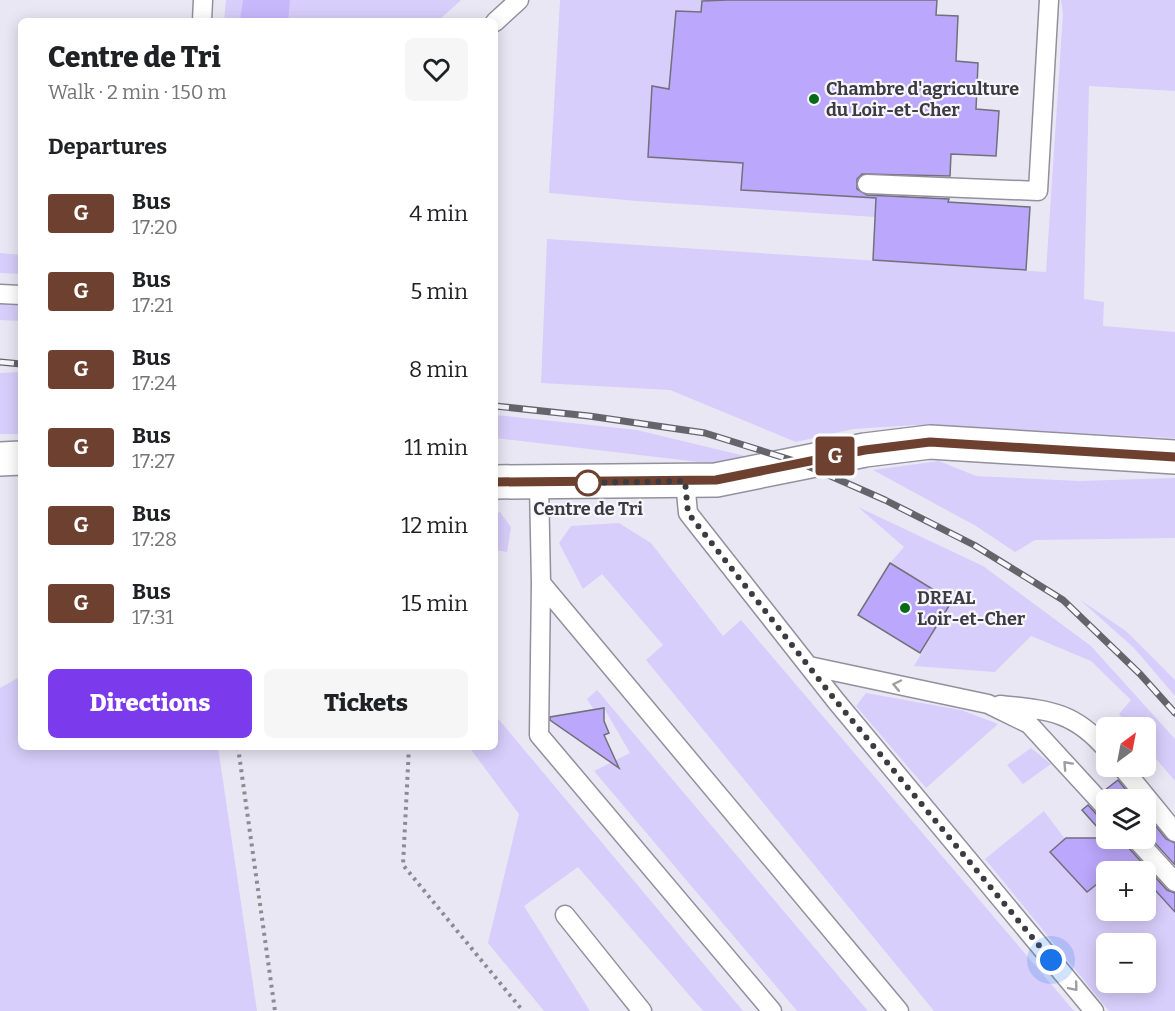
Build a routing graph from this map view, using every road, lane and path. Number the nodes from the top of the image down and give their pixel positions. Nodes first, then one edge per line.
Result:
1 (204, 0) edge
2 (519, 0) edge
3 (1049, 0) edge
4 (202, 18) edge
5 (498, 19) edge
6 (867, 184) dead end
7 (0, 294) edge
8 (18, 295) edge
9 (1175, 457) edge
10 (18, 458) edge
11 (0, 459) edge
12 (685, 481) junction
13 (498, 482) edge
14 (539, 484) junction
15 (542, 582) junction
16 (809, 666) junction
17 (987, 704) junction
18 (1096, 737) edge
19 (238, 750) edge
20 (409, 750) edge
21 (1130, 777) edge
22 (1096, 796) edge
23 (1175, 832) edge
24 (1145, 849) edge
25 (1175, 882) edge
26 (565, 915) dead end
27 (275, 1011) edge
28 (523, 1011) edge
29 (642, 1011) edge
30 (772, 1011) edge
31 (899, 1011) edge
32 (1094, 1011) edge

1 - 4 lane
2 - 5 lane
3 - 6 lane
7 - 8 lane
9 - 12 street
10 - 11 street
12 - 14 street
12 - 16 lane
13 - 14 street
14 - 15 lane
15 - 30 lane
15 - 31 lane
17 -> 16 lane
16 -> 32 lane
17 - 18 lane
22 -> 17 lane
19 - 27 path
20 - 28 path
21 - 23 lane
24 - 25 lane
26 - 29 lane

